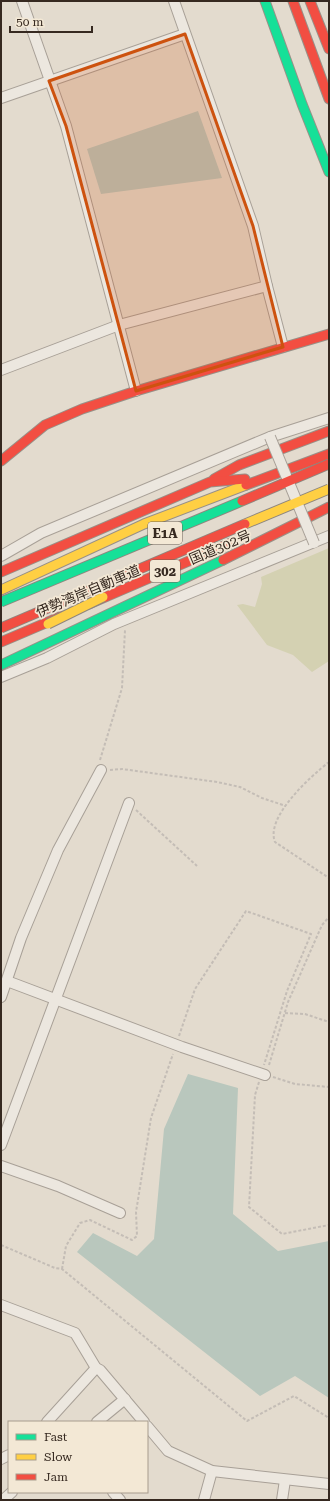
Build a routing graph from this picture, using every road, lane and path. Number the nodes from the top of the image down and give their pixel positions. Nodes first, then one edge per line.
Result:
1 (22, 1) edge
2 (174, 1) edge
3 (265, 1) edge
4 (293, 1) edge
5 (310, 1) edge
6 (185, 34) junction
7 (329, 49) edge
8 (49, 81) junction
9 (1, 98) edge
10 (329, 99) edge
11 (329, 172) edge
12 (266, 286) junction
13 (120, 325) junction
14 (329, 334) edge
15 (284, 347) junction
16 (1, 370) edge
17 (136, 390) junction
18 (329, 418) edge
19 (329, 431) edge
20 (270, 437) junction
21 (329, 454) edge
22 (1, 461) edge
23 (329, 464) edge
24 (267, 476) junction
25 (210, 482) junction
26 (329, 489) edge
27 (329, 500) edge
28 (329, 507) edge
29 (273, 512) junction
30 (271, 526) dead end
31 (161, 534) junction
32 (329, 536) edge
33 (242, 538) dead end
34 (314, 543) junction
35 (1, 556) edge
36 (1, 572) edge
37 (1, 591) edge
38 (1, 602) edge
39 (126, 620) junction
40 (1, 628) edge
41 (1, 642) edge
42 (1, 648) edge
43 (1, 665) edge
44 (1, 677) edge
45 (329, 762) edge
46 (101, 770) junction
47 (129, 803) joint
48 (286, 806) junction
49 (197, 866) dead end
50 (329, 878) edge
51 (329, 918) edge
52 (7, 981) junction
53 (1, 997) edge
54 (54, 1000) junction
55 (285, 1013) junction
56 (329, 1022) edge
57 (176, 1045) junction
58 (263, 1074) junction
59 (329, 1087) edge
60 (1, 1145) edge
61 (1, 1166) edge
62 (120, 1213) dead end
63 (329, 1225) edge
64 (1, 1245) edge
65 (62, 1269) junction
66 (1, 1306) edge
67 (96, 1368) junction
68 (125, 1399) junction
69 (329, 1418) edge
70 (48, 1421) edge
71 (98, 1421) edge
72 (143, 1421) edge
73 (148, 1427) edge
74 (212, 1471) junction
75 (285, 1480) junction
76 (329, 1484) edge
77 (11, 1493) edge
78 (3, 1500) edge
79 (204, 1500) edge
80 (282, 1500) edge

1 - 8 street
2 - 6 street
3 - 11 main road
4 - 10 main road
5 - 7 main road
6 - 8 street
6 - 12 street
8 - 9 street
8 - 13 street
12 - 13 street
12 - 15 street
13 - 16 street
13 - 17 street
14 - 15 main road
15 - 17 main road
17 - 22 main road
18 - 20 street
19 - 25 main road
20 - 34 street, bridge
20 - 35 street
21 - 24 main road
23 - 31 main road, 伊勢湾岸自動車道 / E1A, bridge
24 - 25 main road
24 - 37 main road
25 - 36 main road
26 - 29 main road, 伊勢湾岸自動車道 / E1A, bridge
27 - 30 main road
28 - 43 main road
29 - 40 main road, 伊勢湾岸自動車道 / E1A, bridge
29 - 42 main road, bridge
31 - 37 main road, bridge
31 - 38 main road, 伊勢湾岸自動車道 / E1A, bridge
32 - 34 street
33 - 41 main road, 国道302号 / 302
34 - 39 street
39 - 44 street
39 - 46 path
45 - 48 path
46 - 48 path
46 - 52 street
47 - 49 path
47 - 54 street
48 - 50 path
51 - 55 path
52 - 53 street
52 - 54 street
54 - 57 street
54 - 60 street
55 - 56 path
55 - 58 path
57 - 58 street
57 - 58 path
57 - 65 path
58 - 59 path
58 - 63 path
61 - 62 street
64 - 65 path
65 - 69 path
66 - 67 street
67 - 68 street
67 - 70 street
68 - 71 street
68 - 72 street
73 - 74 street
74 - 75 street
74 - 79 street
75 - 76 street
75 - 80 street
77 - 78 street

